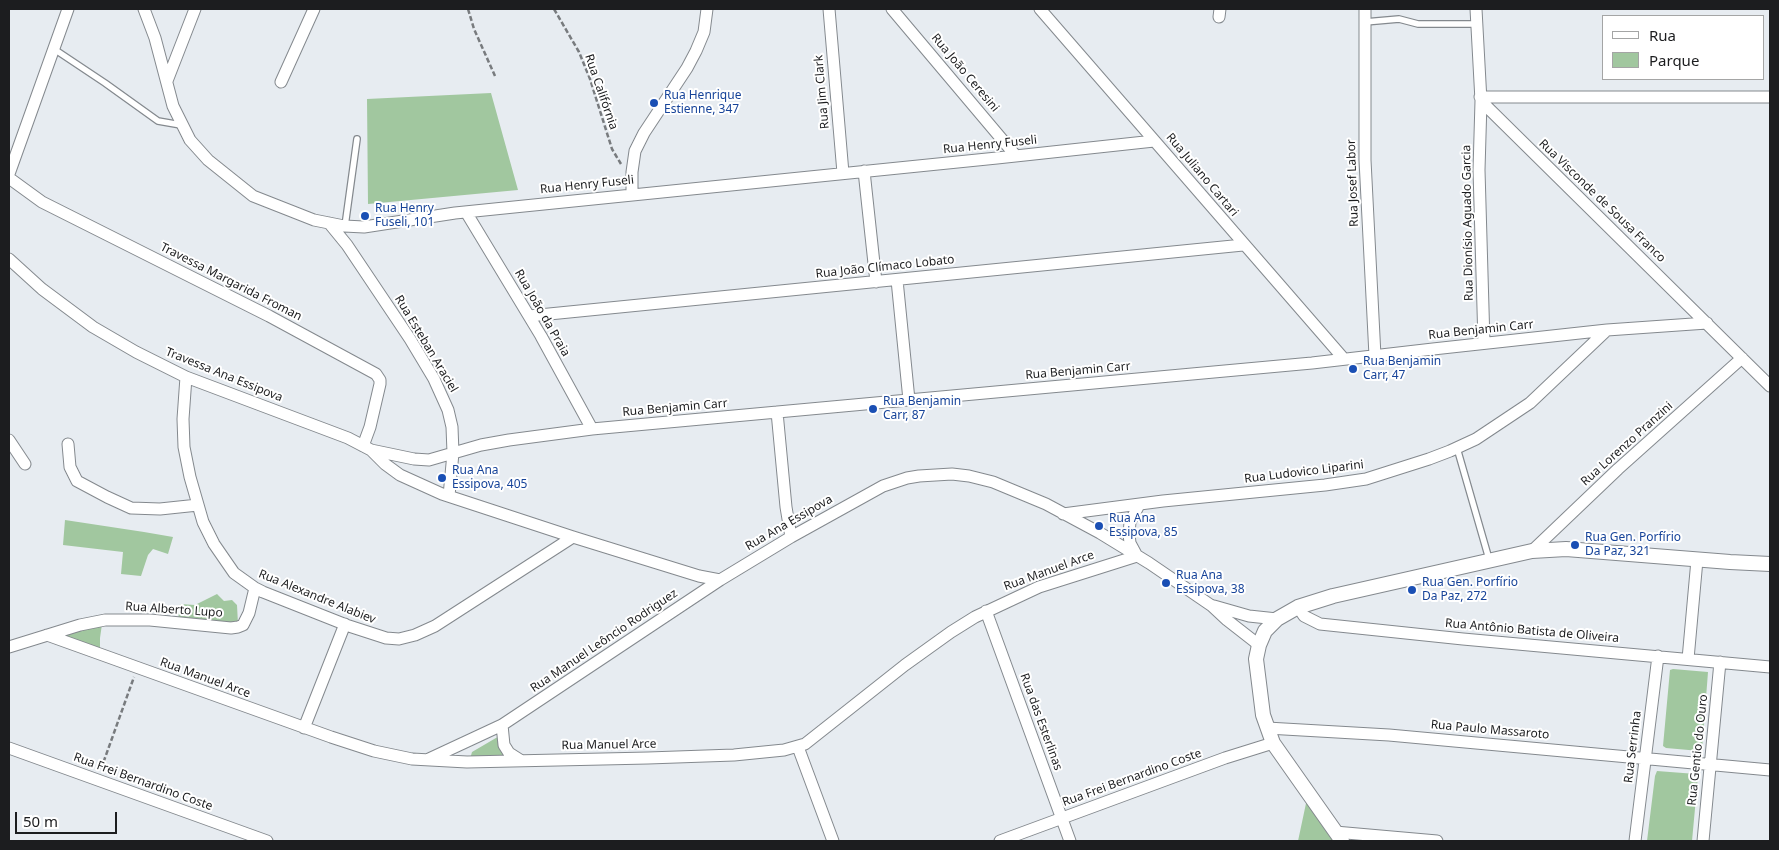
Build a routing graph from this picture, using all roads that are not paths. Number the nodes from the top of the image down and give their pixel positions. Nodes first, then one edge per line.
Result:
1 (68, 9) edge
2 (144, 9) edge
3 (195, 9) edge
4 (314, 9) edge
5 (707, 9) edge
6 (829, 9) edge
7 (892, 9) edge
8 (1040, 9) edge
9 (1365, 9) edge
10 (1476, 9) edge
11 (1365, 22) junction
12 (1476, 24) junction
13 (53, 49) junction
14 (167, 81) junction
15 (281, 82) dead end
16 (1770, 97) edge
17 (1481, 100) junction
18 (182, 125) junction
19 (357, 139) dead end
20 (1154, 141) junction
21 (1016, 156) junction
22 (864, 172) junction
23 (843, 173) junction
24 (9, 174) edge
25 (9, 178) edge
26 (632, 194) junction
27 (466, 212) junction
28 (329, 223) junction
29 (345, 226) junction
30 (1243, 245) junction
31 (9, 259) edge
32 (897, 280) junction
33 (876, 282) junction
34 (529, 316) junction
35 (1707, 323) junction
36 (1607, 330) junction
37 (1484, 343) junction
38 (1375, 356) junction
39 (1742, 358) junction
40 (1344, 360) junction
41 (186, 377) junction
42 (1770, 386) edge
43 (909, 400) junction
44 (777, 412) junction
45 (592, 429) junction
46 (9, 440) edge
47 (68, 444) dead end
48 (367, 448) junction
49 (1458, 448) junction
50 (453, 453) junction
51 (25, 464) dead end
52 (449, 496) junction
53 (198, 505) junction
54 (1138, 505) junction
55 (1063, 514) junction
56 (573, 537) junction
57 (791, 537) junction
58 (1532, 551) junction
59 (1137, 556) junction
60 (1697, 560) junction
61 (1490, 561) junction
62 (1770, 564) edge
63 (720, 580) junction
64 (255, 588) junction
65 (1212, 606) junction
66 (1298, 607) junction
67 (986, 611) junction
68 (1277, 619) junction
69 (345, 624) junction
70 (47, 635) junction
71 (1258, 645) junction
72 (9, 647) edge
73 (1658, 656) junction
74 (1688, 659) junction
75 (1720, 662) junction
76 (1770, 667) edge
77 (502, 725) junction
78 (304, 728) junction
79 (1267, 728) junction
80 (1273, 743) junction
81 (798, 747) junction
82 (9, 748) edge
83 (1645, 758) junction
84 (428, 760) junction
85 (522, 761) junction
86 (1710, 764) junction
87 (1770, 770) edge
88 (1062, 819) junction
89 (1339, 837) edge
90 (267, 841) edge
91 (833, 841) edge
92 (1000, 841) edge
93 (1070, 841) edge
94 (1438, 841) edge
95 (1635, 841) edge
96 (1703, 841) edge

1 - 13 street
2 - 14 street, Rua Henry Fuseli
3 - 14 street
4 - 15 street
5 - 26 street
6 - 23 street, Rua Jim Clark
7 - 21 street, Rua João Ceresini
8 - 20 street, Rua Juliano Cartari
9 - 11 street, Rua Josef Labor
10 - 12 street
11 - 12 lane
11 - 38 street, Rua Josef Labor
12 - 17 street
13 - 18 lane
13 - 24 street
14 - 18 street, Rua Henry Fuseli
16 - 17 street
17 - 35 street, Rua Visconde de Sousa Franco
17 - 37 street, Rua Dionísio Aguado Garcia
18 - 28 street, Rua Henry Fuseli
19 - 29 lane
20 - 21 street, Rua Henry Fuseli
20 - 30 street, Rua Juliano Cartari
21 - 22 street, Rua Henry Fuseli
22 - 23 street, Rua Henry Fuseli
22 - 33 street
23 - 26 street, Rua Henry Fuseli
25 - 48 street, Travessa Margarida Froman
26 - 27 street, Rua Henry Fuseli
27 - 29 street, Rua Henry Fuseli
27 - 34 street, Rua João da Praia
28 - 29 street, Rua Henry Fuseli
28 - 50 street, Rua Esteban Araciel
30 - 32 street, Rua João Clímaco Lobato
30 - 40 street, Rua Juliano Cartari
31 - 41 street, Travessa Ana Essipova
32 - 33 street, Rua João Clímaco Lobato
32 - 43 street
33 - 34 street, Rua João Clímaco Lobato
34 - 45 street, Rua João da Praia
35 - 36 street, Rua Benjamin Carr
35 - 39 street, Rua Visconde de Sousa Franco
36 - 37 street, Rua Benjamin Carr
36 - 49 street, Rua Ludovico Liparini
37 - 38 street, Rua Benjamin Carr
38 - 40 street, Rua Benjamin Carr
39 - 42 street, Rua Visconde de Sousa Franco
39 - 58 street, Rua Lorenzo Pranzini
40 - 43 street, Rua Benjamin Carr
41 - 48 street, Travessa Ana Essipova
41 - 53 street, Rua Alexandre Alabiev
43 - 44 street, Rua Benjamin Carr
44 - 45 street, Rua Benjamin Carr
44 - 57 street
45 - 50 street, Rua Benjamin Carr
46 - 51 street
47 - 53 street
48 - 50 street, Travessa Ana Essipova
48 - 52 street
49 - 54 street, Rua Ludovico Liparini
49 - 61 lane
50 - 52 street, Rua Esteban Araciel
52 - 56 street
53 - 64 street, Rua Alexandre Alabiev
54 - 55 street, Rua Ludovico Liparini
54 - 59 street
55 - 57 street, Rua Ana Essipova
55 - 59 street, Rua Ana Essipova
56 - 63 street
56 - 69 street, Rua Alexandre Alabiev
57 - 63 street, Rua Ana Essipova
58 - 60 street
58 - 61 street
59 - 65 street, Rua Ana Essipova
59 - 67 street, Rua Manuel Arce
60 - 62 street
60 - 74 street
61 - 66 street
63 - 77 street, Rua Manuel Leôncio Rodriguez
64 - 69 street, Rua Alexandre Alabiev
64 - 70 street, Rua Alberto Lupo
65 - 68 street, Rua Ana Essipova
65 - 71 street, Rua Ana Essipova
66 - 68 street
66 - 73 street, Rua Antônio Batista de Oliveira
67 - 81 street, Rua Manuel Arce
67 - 88 street, Rua das Esterlinas
68 - 71 street
69 - 78 street
70 - 72 street, Rua Alberto Lupo
70 - 78 street, Rua Manuel Arce
71 - 79 street
73 - 74 street, Rua Antônio Batista de Oliveira
73 - 83 street, Rua Serrinha
74 - 75 street, Rua Antônio Batista de Oliveira
75 - 76 street, Rua Antônio Batista de Oliveira
75 - 86 street, Rua Gentio do Ouro
77 - 84 street, Rua Manuel Leôncio Rodriguez
77 - 85 street
78 - 84 street, Rua Manuel Arce
79 - 80 street
79 - 83 street, Rua Paulo Massaroto
80 - 88 street, Rua Frei Bernardino Coste
80 - 89 street
81 - 85 street, Rua Manuel Arce
81 - 91 street
82 - 90 street, Rua Frei Bernardino Coste
83 - 86 street, Rua Paulo Massaroto
83 - 95 street, Rua Serrinha
84 - 85 street, Rua Manuel Arce
86 - 87 street, Rua Paulo Massaroto
86 - 96 street, Rua Gentio do Ouro
88 - 92 street, Rua Frei Bernardino Coste
88 - 93 street, Rua das Esterlinas
89 - 94 street

